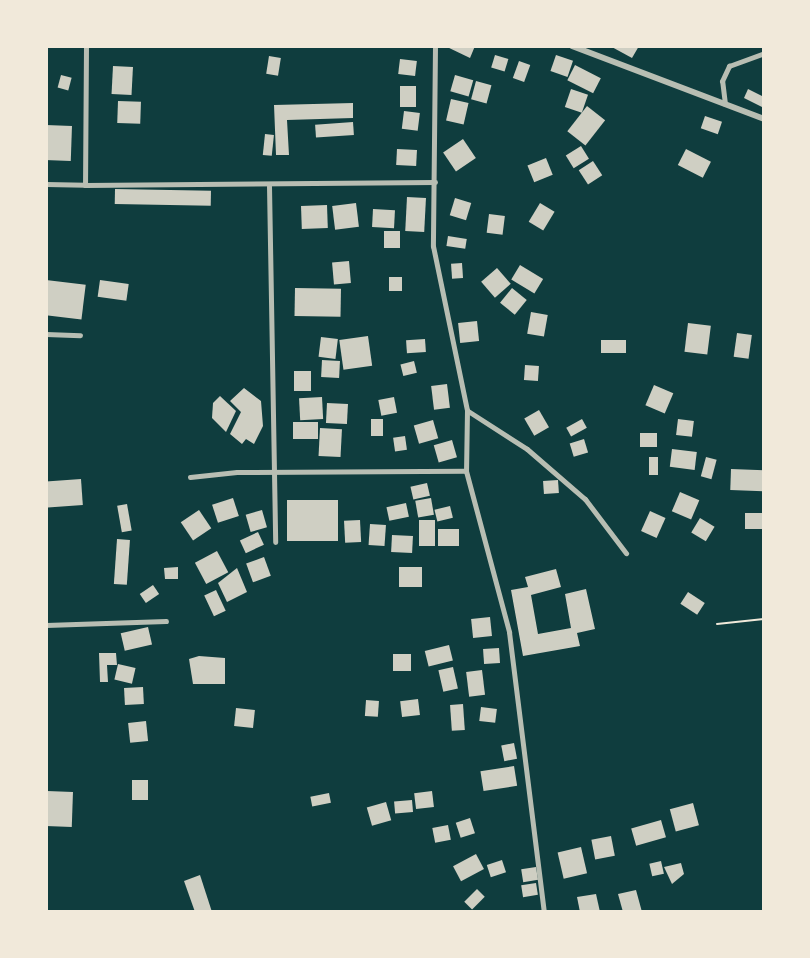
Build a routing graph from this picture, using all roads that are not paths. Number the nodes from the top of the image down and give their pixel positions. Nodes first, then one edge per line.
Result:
1 (86, 46) edge
2 (435, 46) edge
3 (572, 46) edge
4 (764, 53) edge
5 (725, 104) junction
6 (764, 119) edge
7 (435, 182) junction
8 (46, 184) edge
9 (85, 185) junction
10 (269, 186) junction
11 (46, 334) edge
12 (80, 335) dead end
13 (467, 410) junction
14 (466, 471) junction
15 (275, 473) junction
16 (190, 477) dead end
17 (275, 542) dead end
18 (626, 553) dead end
19 (166, 621) dead end
20 (46, 625) edge
21 (544, 912) edge

1 - 9 street
2 - 7 street
3 - 5 street
4 - 5 street
5 - 6 street
7 - 10 street
7 - 13 street
8 - 9 street
9 - 10 street
10 - 15 street
11 - 12 street
13 - 14 street
13 - 18 street
14 - 15 street
14 - 21 street
15 - 16 street
15 - 17 street
19 - 20 street

